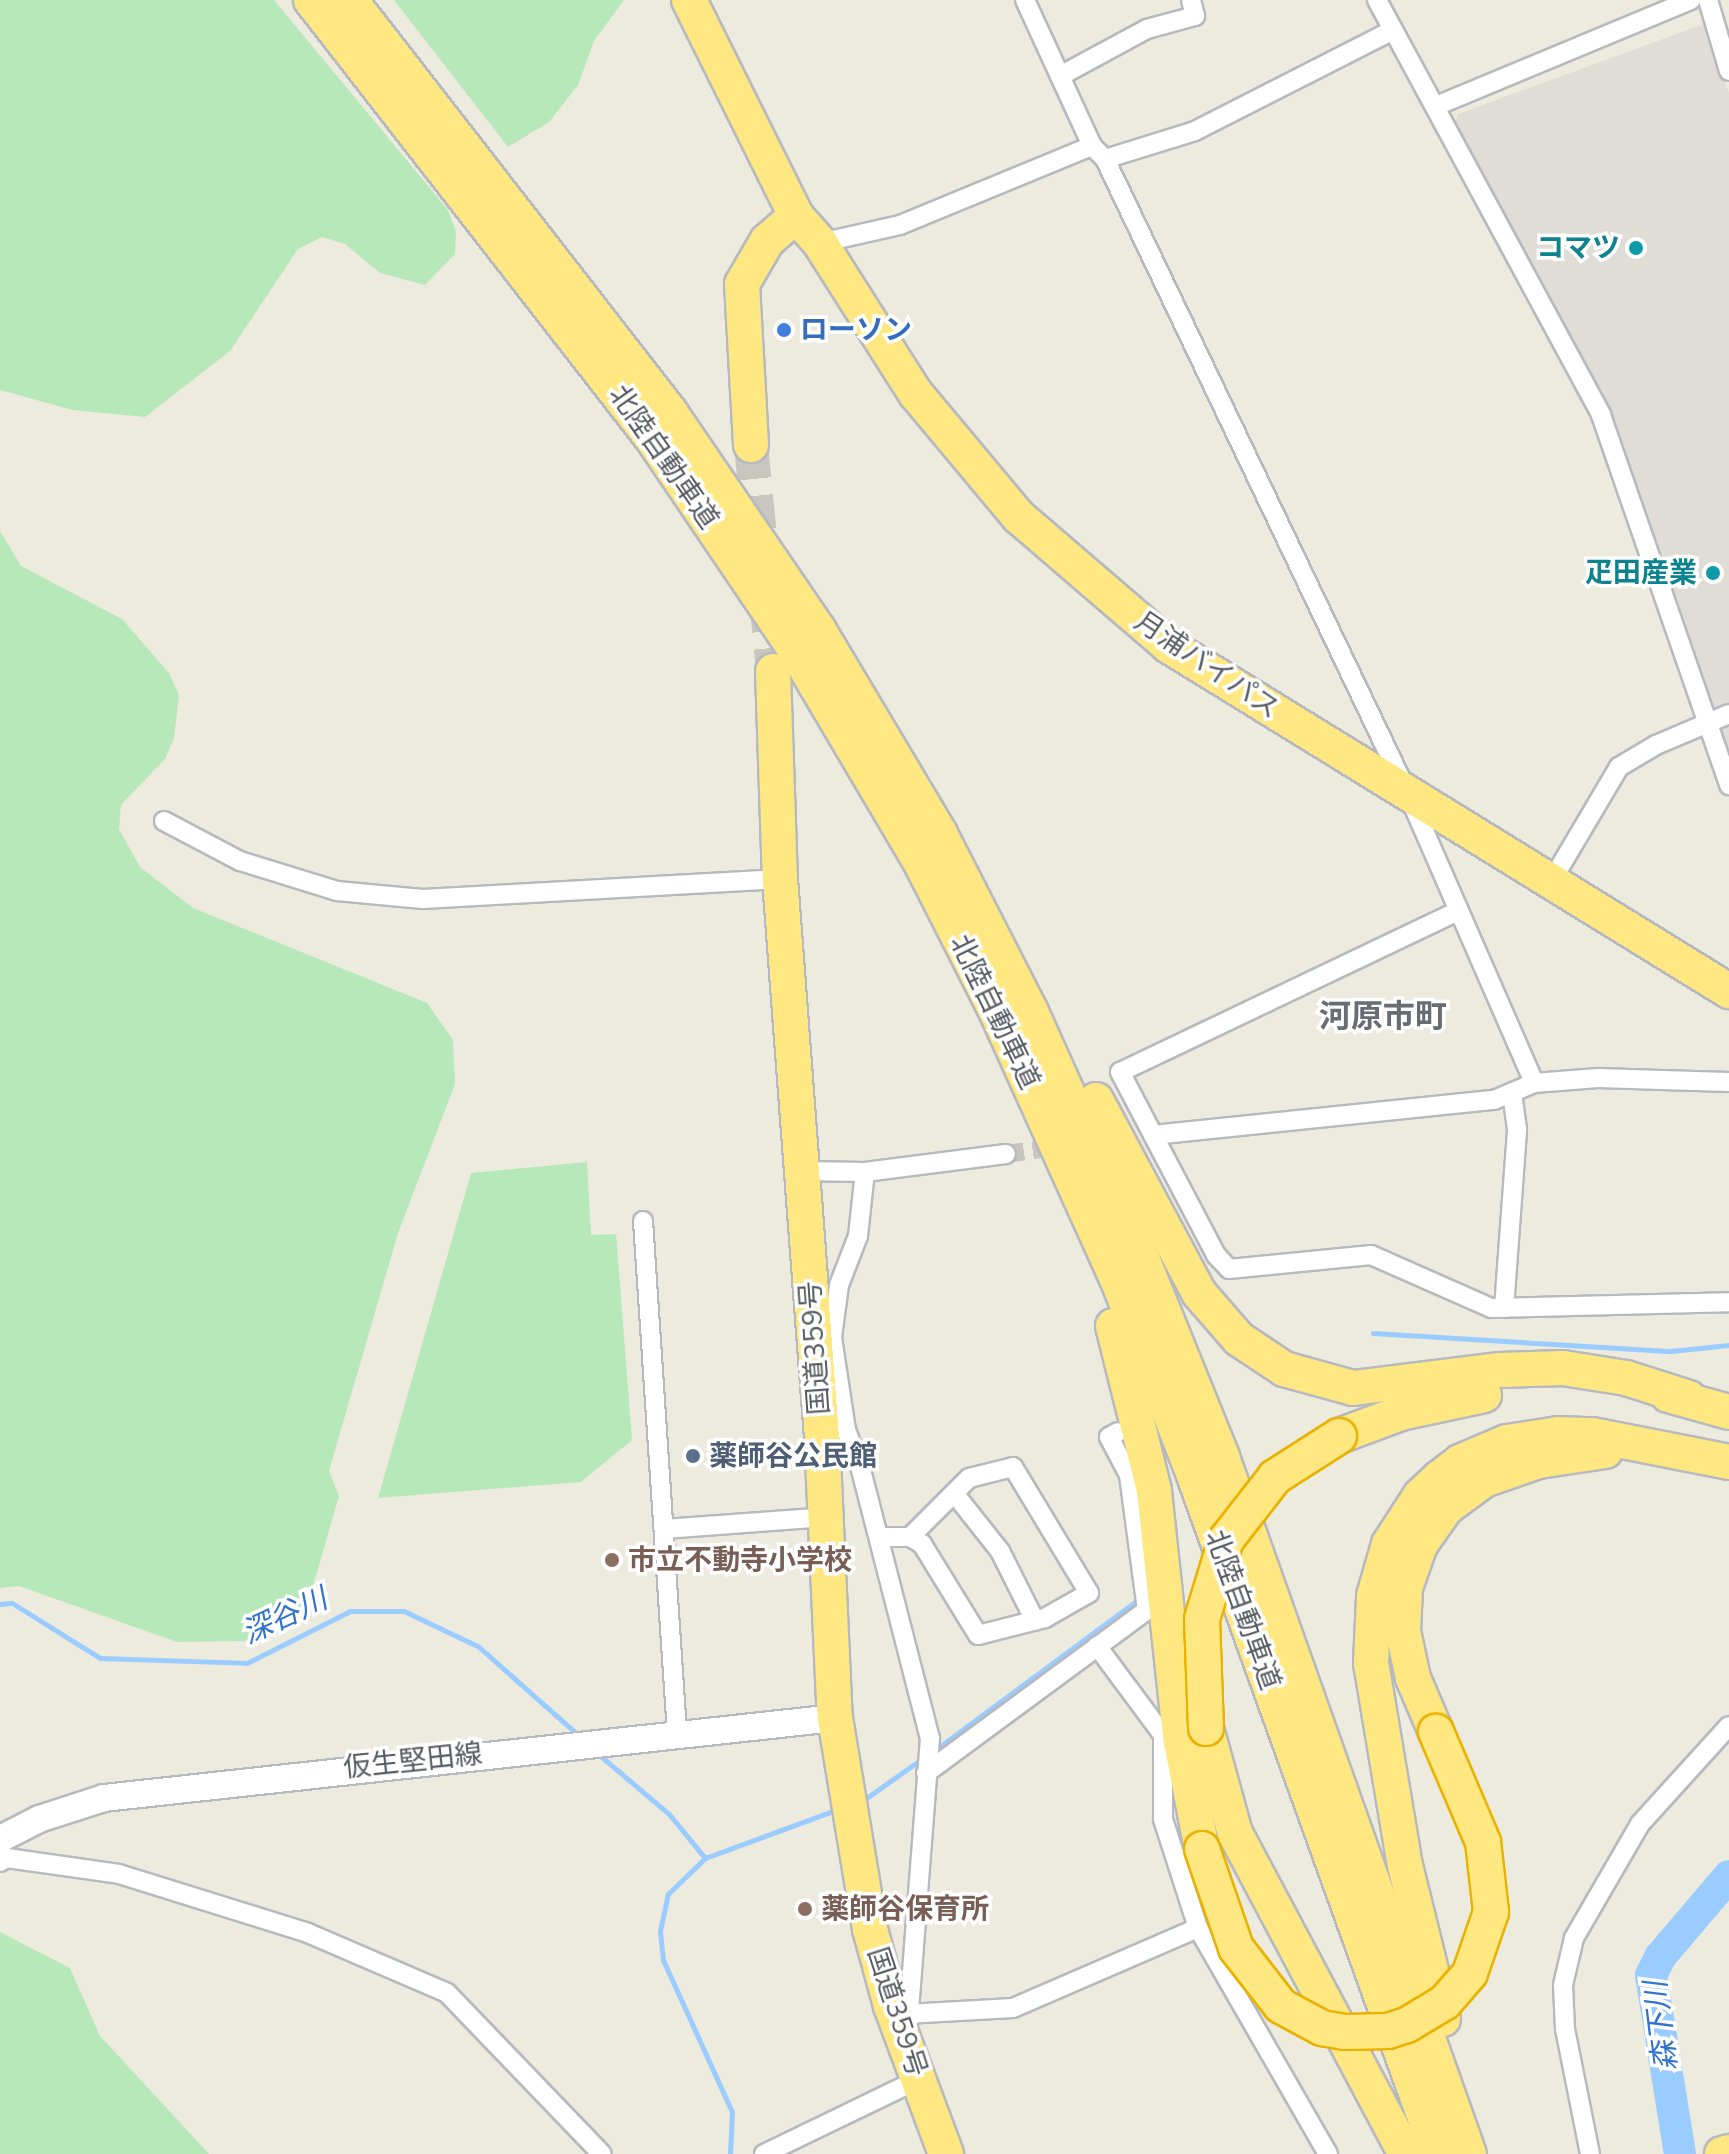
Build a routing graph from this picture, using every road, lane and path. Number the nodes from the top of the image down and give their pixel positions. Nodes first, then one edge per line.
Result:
1 (311, 0) edge
2 (350, 0) edge
3 (689, 0) edge
4 (1025, 0) edge
5 (1191, 0) edge
6 (1377, 0) edge
7 (1691, 0) edge
8 (1708, 0) edge
9 (1393, 30) junction
10 (1729, 71) edge
11 (1060, 76) junction
12 (1436, 106) junction
13 (1099, 152) junction
14 (796, 216) junction
15 (820, 243) junction
16 (751, 445) tunnel mouth
17 (773, 671) tunnel mouth
18 (1729, 714) edge
19 (1709, 722) junction
20 (1729, 785) edge
21 (1408, 794) junction
22 (164, 821) dead end
23 (940, 834) junction
24 (921, 863) junction
25 (780, 879) junction
26 (1551, 882) junction
27 (1458, 911) junction
28 (1729, 991) edge
29 (1729, 1082) edge
30 (1534, 1083) junction
31 (1512, 1092) junction
32 (1153, 1135) junction
33 (1006, 1154) tunnel mouth
34 (801, 1171) junction
35 (865, 1172) junction
36 (643, 1221) dead end
37 (1729, 1302) edge
38 (1504, 1308) junction
39 (1689, 1398) junction
40 (1729, 1412) edge
41 (833, 1424) junction
42 (1118, 1432) dead end
43 (1669, 1447) junction
44 (1729, 1462) edge
45 (954, 1493) junction
46 (826, 1517) junction
47 (664, 1529) junction
48 (881, 1537) junction
49 (910, 1537) junction
50 (1035, 1621) junction
51 (1097, 1646) junction
52 (835, 1718) junction
53 (1729, 1726) edge
54 (677, 1733) junction
55 (927, 1761) junction
56 (0, 1839) edge
57 (0, 1862) edge
58 (1198, 1928) junction
59 (906, 2014) junction
60 (919, 2079) junction
61 (1729, 2152) edge
62 (1325, 2153) edge
63 (602, 2154) edge
64 (764, 2154) edge
65 (946, 2154) edge
66 (1406, 2154) edge
67 (1438, 2154) edge
68 (1469, 2154) edge
69 (1482, 2154) edge
70 (1590, 2154) edge
71 (1722, 2154) edge

1 - 24 highway, 北陸自動車道
2 - 23 highway, 北陸自動車道
3 - 14 highway, 月浦バイパス
4 - 11 street
5 - 11 street
6 - 9 street
7 - 12 street
8 - 10 street
9 - 12 street
9 - 13 street
11 - 13 street
12 - 19 street
13 - 15 street
13 - 21 street
14 - 15 highway, 月浦バイパス
14 - 16 highway
15 - 21 highway, 月浦バイパス
17 - 25 highway, 国道359号
18 - 19 street
19 - 20 street
19 - 26 street
21 - 26 highway, 月浦バイパス
21 - 27 street
22 - 25 street
23 - 39 highway
23 - 68 highway, 北陸自動車道
24 - 43 highway, bridge
24 - 67 highway, 北陸自動車道
25 - 34 highway, 国道359号
26 - 28 highway, 月浦バイパス
27 - 30 street
27 - 32 street
29 - 30 street
30 - 31 street
31 - 32 street
31 - 38 street
32 - 38 street
33 - 35 street
34 - 35 street
34 - 41 highway, 国道359号
35 - 41 street
36 - 47 street
37 - 38 street
39 - 40 highway
39 - 66 highway, bridge
41 - 46 highway, 国道359号
41 - 48 street
42 - 51 street
43 - 44 highway
43 - 69 highway
45 - 49 street
45 - 50 street
45 - 50 street
46 - 47 street
46 - 52 highway, 国道359号
47 - 54 street
48 - 49 street
48 - 55 street
49 - 50 street
51 - 55 street
51 - 58 street
52 - 54 main road, 仮生堅田線
52 - 60 highway, 国道359号
53 - 70 street
54 - 56 main road, 仮生堅田線
55 - 59 street
57 - 63 street
58 - 59 street
58 - 62 street
59 - 60 street
60 - 64 street
60 - 65 highway, 国道359号
61 - 71 highway

